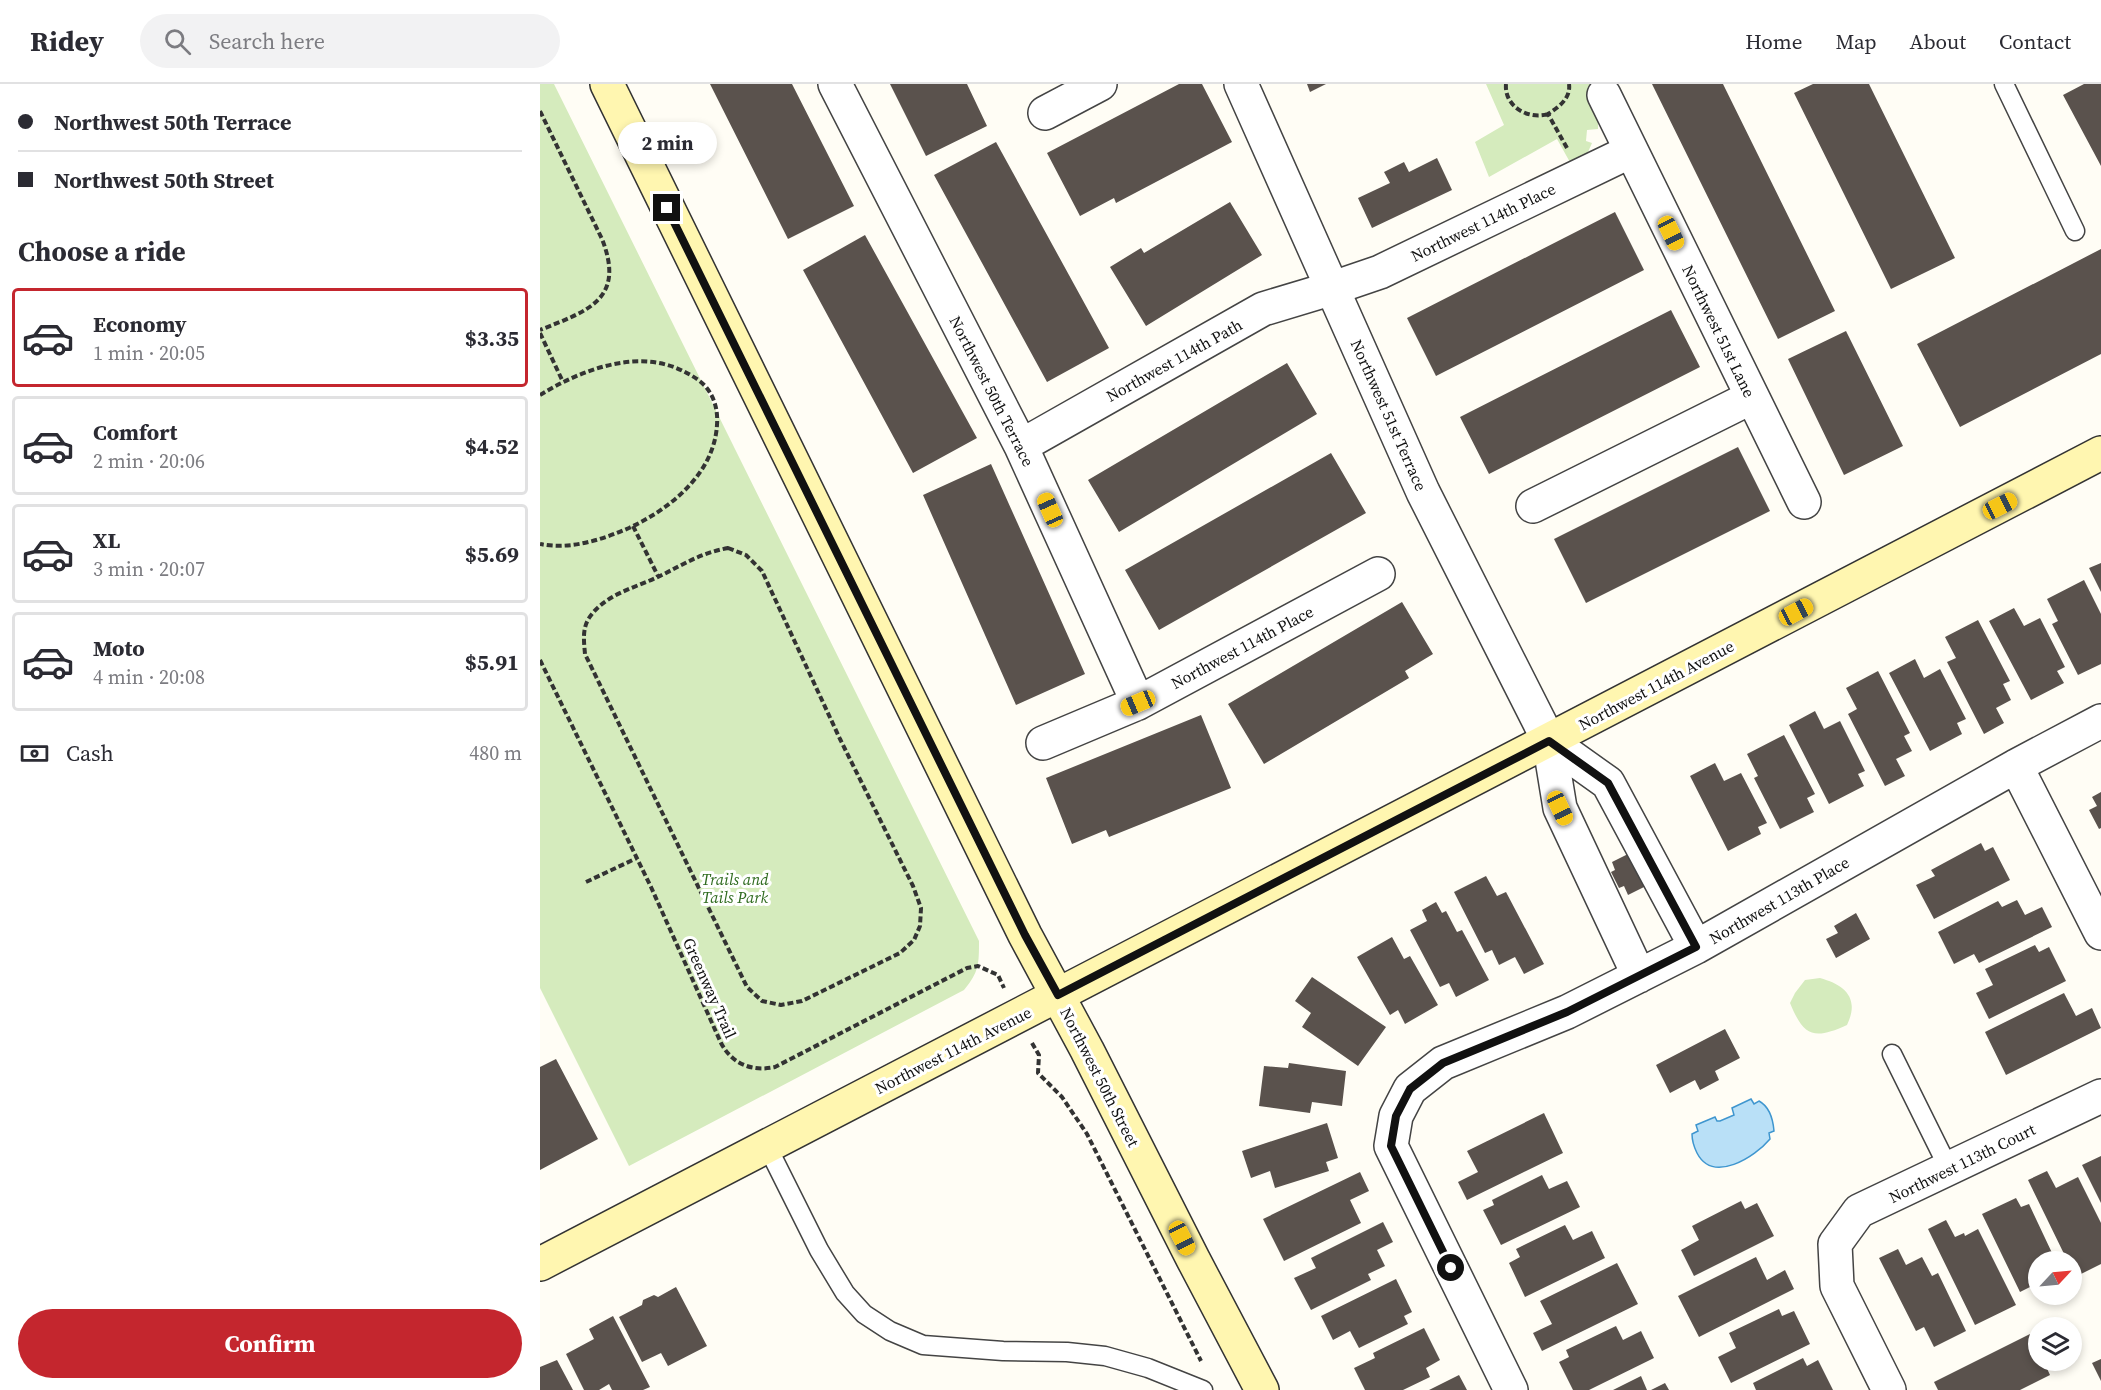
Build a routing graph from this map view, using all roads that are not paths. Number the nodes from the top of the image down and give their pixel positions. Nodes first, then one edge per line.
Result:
1 (606, 84) edge
2 (835, 84) edge
3 (1100, 84) edge
4 (1241, 84) edge
5 (2004, 84) edge
6 (1604, 95) dead end
7 (1045, 113) dead end
8 (1631, 151) junction
9 (2075, 231) dead end
10 (1333, 288) junction
11 (1752, 397) junction
12 (1021, 446) junction
13 (2101, 453) edge
14 (1804, 502) dead end
15 (1533, 507) dead end
16 (1378, 574) dead end
17 (1138, 703) junction
18 (2101, 721) edge
19 (1549, 741) junction
20 (1042, 743) dead end
21 (2016, 766) junction
22 (2101, 933) edge
23 (1696, 947) junction
24 (1639, 976) junction
25 (1058, 995) junction
26 (1892, 1054) dead end
27 (2101, 1096) edge
28 (767, 1146) junction
29 (1949, 1169) junction
30 (540, 1264) edge
31 (1203, 1390) edge
32 (1262, 1390) edge
33 (1511, 1390) edge
34 (1888, 1390) edge

1 - 25 street, Northwest 50th Street
2 - 12 street, Northwest 50th Terrace
3 - 7 street
4 - 10 street, Northwest 51st Terrace
5 - 9 lane
6 - 8 street, Northwest 51st Lane
8 - 10 street, Northwest 114th Place
8 - 11 street, Northwest 51st Lane
10 - 12 street, Northwest 114th Path
10 - 19 street, Northwest 51st Terrace
11 - 14 street, Northwest 51st Lane
11 - 15 street
12 - 17 street, Northwest 50th Terrace
13 - 19 street, Northwest 114th Avenue
16 - 17 street, Northwest 114th Place
17 - 20 street, Northwest 114th Place
18 - 21 street, Northwest 113th Place
19 - 23 street, Northwest 51st Terrace
19 - 24 street, Northwest 51st Terrace
19 - 25 street, Northwest 114th Avenue
21 - 22 street
21 - 23 street, Northwest 113th Place
23 - 24 street, Northwest 113th Place
24 - 33 street, Northwest 113th Place
25 - 28 street, Northwest 114th Avenue
25 - 32 street, Northwest 50th Street
26 - 29 lane
27 - 29 street, Northwest 113th Court
28 - 30 street, Northwest 114th Avenue
28 - 31 lane
29 - 34 street, Northwest 113th Court

